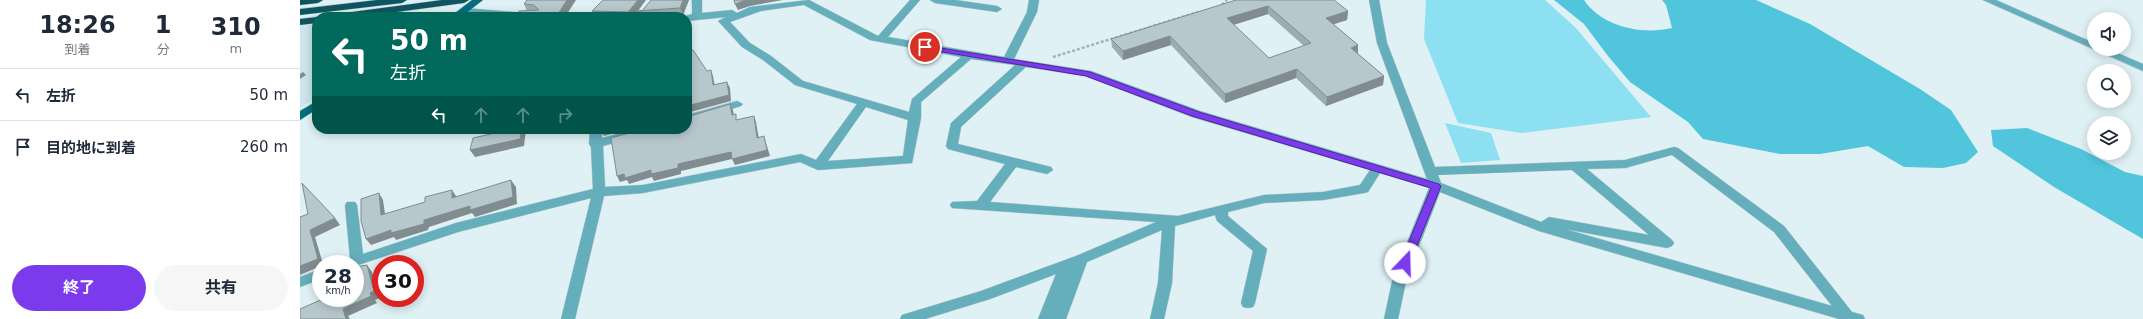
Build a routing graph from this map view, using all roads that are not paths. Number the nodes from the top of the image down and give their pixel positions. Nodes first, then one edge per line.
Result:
1 (318, 0) edge
2 (402, 0) edge
3 (464, 0) edge
4 (478, 0) edge
5 (697, 0) edge
6 (916, 0) edge
7 (935, 0) edge
8 (1034, 0) edge
9 (1374, 0) edge
10 (1988, 0) edge
11 (803, 1) edge
12 (300, 2) edge
13 (758, 9) junction
14 (997, 9) dead end
15 (464, 11) joint
16 (300, 12) edge
17 (374, 12) edge
18 (476, 12) edge
19 (692, 18) edge
20 (312, 21) edge
21 (300, 22) edge
22 (881, 39) junction
23 (2087, 44) edge
24 (969, 55) junction
25 (2115, 56) edge
26 (1008, 60) junction
27 (1028, 63) junction
28 (2143, 68) edge
29 (864, 102) junction
30 (737, 104) dead end
31 (312, 108) edge
32 (300, 116) edge
33 (692, 118) edge
34 (915, 118) junction
35 (596, 134) edge
36 (632, 134) edge
37 (596, 144) junction
38 (1012, 162) junction
39 (818, 166) junction
40 (1576, 167) junction
41 (1047, 170) dead end
42 (1376, 170) junction
43 (1430, 171) junction
44 (1436, 186) junction
45 (599, 192) junction
46 (350, 205) dead end
47 (956, 205) dead end
48 (980, 206) junction
49 (1221, 209) junction
50 (1174, 221) junction
51 (1544, 228) junction
52 (352, 255) edge
53 (364, 258) edge
54 (1081, 259) junction
55 (1067, 264) junction
56 (312, 277) edge
57 (300, 282) edge
58 (1248, 303) dead end
59 (1846, 314) junction
60 (568, 319) edge
61 (907, 319) edge
62 (1046, 319) edge
63 (1059, 319) edge
64 (1157, 319) edge
65 (1391, 319) edge
66 (1858, 319) edge

1 - 12 highway
2 - 16 highway
3 - 17 highway
4 - 15 main road
5 - 19 street
6 - 22 street
7 - 14 street
8 - 26 street
9 - 43 street
10 - 23 street
11 - 13 street
11 - 22 street
13 - 19 street
13 - 29 street
15 - 18 street
20 - 21 highway
22 - 24 street
24 - 26 street
24 - 34 street
25 - 28 street
26 - 27 street
27 - 38 street
27 - 42 street
29 - 34 street
29 - 39 street
30 - 33 street
31 - 32 main road
34 - 39 street
35 - 37 street
36 - 37 street
37 - 45 street
38 - 41 street
38 - 48 street
39 - 45 street
40 - 43 street
40 - 51 street
40 - 59 street
42 - 44 street
42 - 49 street
43 - 44 street
44 - 51 street
44 - 65 street
45 - 53 street
45 - 60 street
46 - 52 street
47 - 48 street
48 - 50 street
49 - 50 street
49 - 58 street
50 - 54 street
50 - 64 street
51 - 59 street
54 - 55 street
54 - 63 street
55 - 61 street
55 - 62 street
56 - 57 street
59 - 66 street

